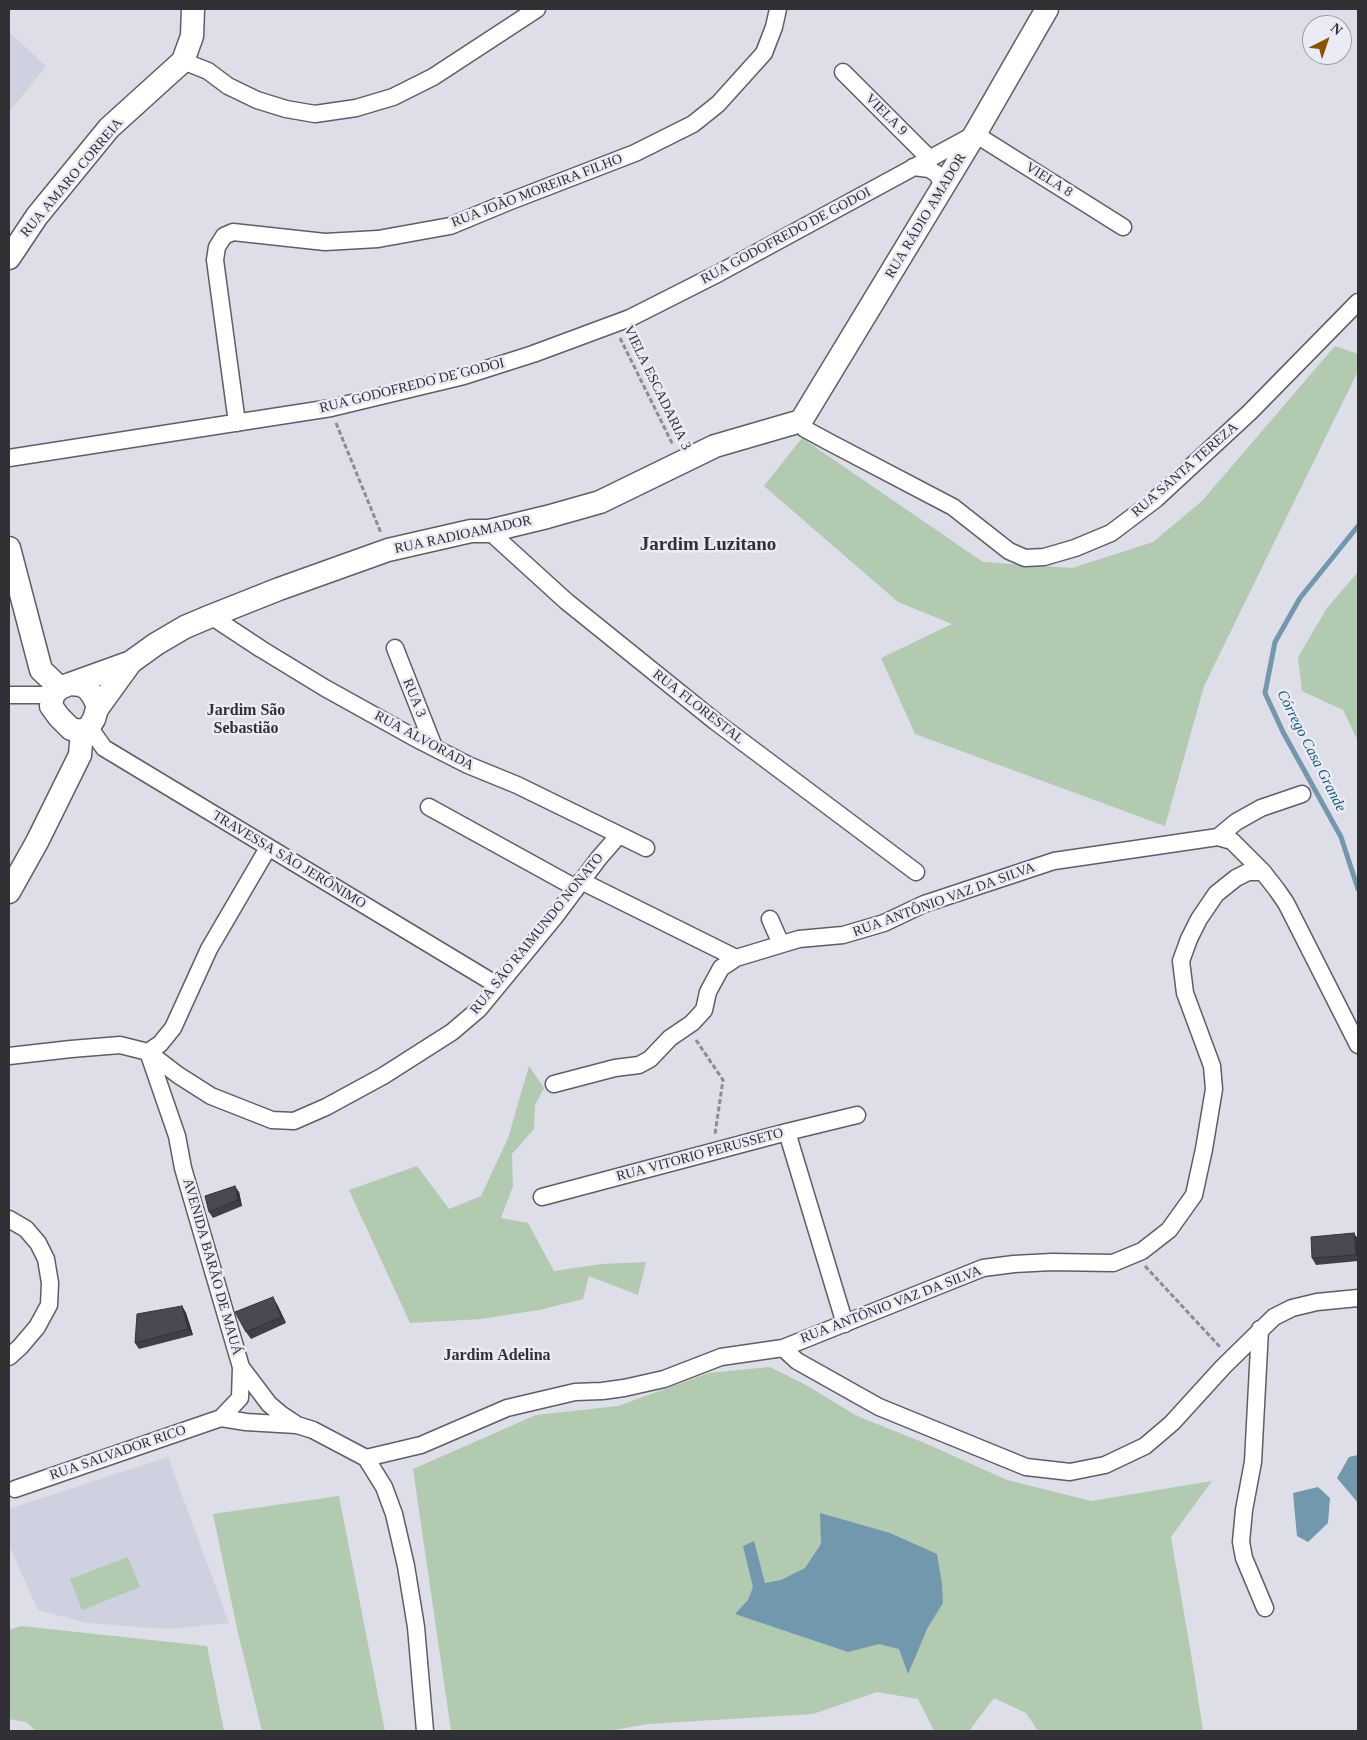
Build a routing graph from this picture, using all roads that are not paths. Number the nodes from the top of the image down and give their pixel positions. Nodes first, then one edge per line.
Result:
1 (193, 9) edge
2 (537, 9) edge
3 (778, 9) edge
4 (1048, 9) edge
5 (183, 61) junction
6 (843, 72) dead end
7 (975, 134) junction
8 (928, 158) junction
9 (913, 167) junction
10 (944, 186) junction
11 (1123, 227) dead end
12 (9, 258) edge
13 (1358, 302) edge
14 (801, 421) junction
15 (237, 423) junction
16 (9, 458) edge
17 (489, 530) junction
18 (9, 548) edge
19 (212, 616) junction
20 (395, 648) dead end
21 (131, 662) junction
22 (61, 689) junction
23 (9, 695) edge
24 (89, 723) junction
25 (434, 747) junction
26 (1302, 794) dead end
27 (428, 807) dead end
28 (619, 835) junction
29 (1218, 837) junction
30 (268, 848) junction
31 (646, 848) dead end
32 (916, 872) dead end
33 (1263, 872) junction
34 (579, 884) junction
35 (9, 892) edge
36 (770, 919) dead end
37 (781, 944) junction
38 (736, 958) junction
39 (497, 985) junction
40 (1358, 1045) edge
41 (148, 1052) junction
42 (9, 1056) edge
43 (554, 1084) dead end
44 (857, 1115) dead end
45 (788, 1132) junction
46 (542, 1197) dead end
47 (9, 1219) edge
48 (1358, 1298) edge
49 (845, 1324) junction
50 (1260, 1329) junction
51 (783, 1348) junction
52 (9, 1357) edge
53 (241, 1367) junction
54 (221, 1418) junction
55 (297, 1425) junction
56 (366, 1458) junction
57 (15, 1489) dead end
58 (1265, 1608) dead end
59 (425, 1731) edge

1 - 5 street
2 - 5 street
3 - 15 street, RUA JOÃO MOREIRA FILHO
4 - 7 street, RUA RÁDIO AMADOR
5 - 12 street, RUA AMARO CORREIA
6 - 8 street, VIELA 9
7 - 8 street, RUA GODOFREDO DE GODOI
7 - 10 street, RUA RÁDIO AMADOR
7 - 11 street, VIELA 8
8 - 9 street, RUA GODOFREDO DE GODOI
9 - 10 street
9 - 15 street, RUA GODOFREDO DE GODOI
10 - 14 street, RUA RÁDIO AMADOR
13 - 14 street, RUA SANTA TEREZA
14 - 17 street, RUA RADIOAMADOR
15 - 16 street, RUA GODOFREDO DE GODOI
17 - 19 street, RUA RADIOAMADOR
17 - 32 street, RUA FLORESTAL
18 - 22 street
19 - 21 street, RUA RADIOAMADOR
19 - 25 street, RUA ALVORADA
20 - 25 street, RUA 3
21 - 22 street, RUA RADIOAMADOR
21 - 24 street, RUA RADIOAMADOR
22 - 23 street
22 - 24 street
22 - 24 street
24 - 30 street, TRAVESSA SÃO JERÔNIMO
24 - 35 street
25 - 28 street, RUA ALVORADA
26 - 29 street
27 - 34 street
28 - 31 street, RUA ALVORADA
28 - 34 street, RUA SÃO RAIMUNDO NONATO
29 - 33 street
29 - 37 street, RUA ANTÔNIO VAZ DA SILVA
30 - 39 street, TRAVESSA SÃO JERÔNIMO
30 - 41 street
33 - 40 street
33 - 49 street, RUA ANTÔNIO VAZ DA SILVA
34 - 38 street
34 - 39 street, RUA SÃO RAIMUNDO NONATO
36 - 37 street
37 - 38 street, RUA ANTÔNIO VAZ DA SILVA
38 - 43 street, RUA ANTÔNIO VAZ DA SILVA
39 - 41 street, RUA SÃO RAIMUNDO NONATO
41 - 42 street
41 - 53 street, AVENIDA BARÃO DE MAUÁ
44 - 45 street, RUA VITORIO PERUSSETO
45 - 46 street, RUA VITORIO PERUSSETO
45 - 49 street
47 - 52 street
48 - 50 street
49 - 51 street, RUA ANTÔNIO VAZ DA SILVA
50 - 51 street
50 - 58 street
51 - 56 street, RUA ANTÔNIO VAZ DA SILVA
53 - 54 street, RUA SALVADOR RICO
53 - 55 street, AVENIDA BARÃO DE MAUÁ
54 - 55 street, RUA SALVADOR RICO
54 - 57 street, RUA SALVADOR RICO
55 - 56 street, AVENIDA BARÃO DE MAUÁ
56 - 59 street

